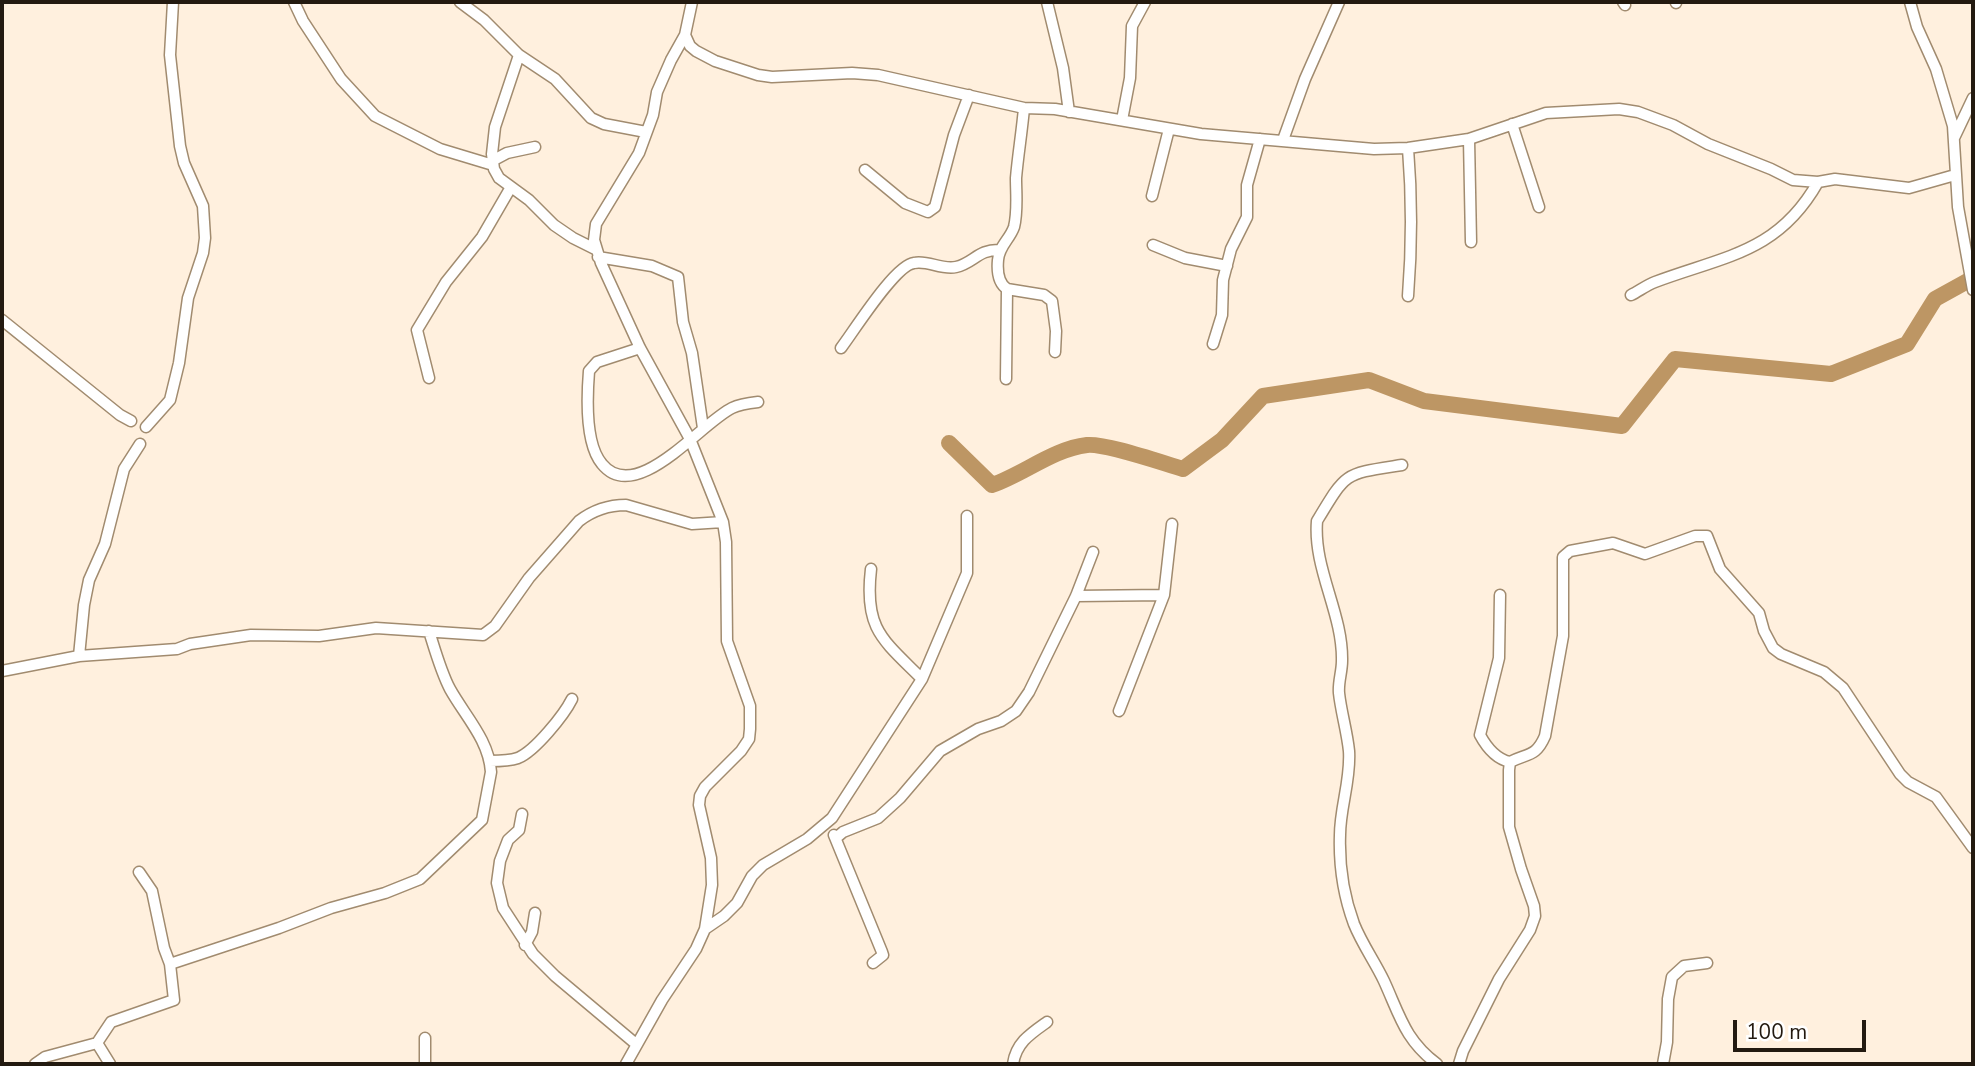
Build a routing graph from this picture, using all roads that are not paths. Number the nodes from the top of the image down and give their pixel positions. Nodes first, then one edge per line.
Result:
1 (173, 2) edge
2 (295, 2) edge
3 (460, 2) edge
4 (692, 2) edge
5 (1047, 2) edge
6 (1145, 2) edge
7 (1339, 2) edge
8 (1910, 2) edge
9 (685, 35) junction
10 (519, 55) junction
11 (969, 95) junction
12 (1973, 98) edge
13 (1024, 108) junction
14 (1069, 112) junction
15 (1122, 120) junction
16 (1512, 124) junction
17 (1169, 129) junction
18 (646, 132) junction
19 (1260, 139) junction
20 (1469, 139) junction
21 (1283, 140) junction
22 (1953, 140) junction
23 (535, 147) dead end
24 (1408, 148) junction
25 (493, 163) junction
26 (865, 170) dead end
27 (1955, 176) junction
28 (1818, 181) junction
29 (510, 187) junction
30 (1152, 196) dead end
31 (1539, 207) dead end
32 (1471, 242) dead end
33 (1153, 245) dead end
34 (1000, 250) junction
35 (596, 253) junction
36 (1227, 266) junction
37 (1007, 289) junction
38 (1973, 290) edge
39 (1631, 295) dead end
40 (1408, 296) dead end
41 (2, 320) edge
42 (1213, 344) dead end
43 (640, 348) junction
44 (841, 348) dead end
45 (1055, 352) dead end
46 (429, 378) dead end
47 (1006, 379) dead end
48 (758, 402) dead end
49 (131, 421) dead end
50 (146, 427) dead end
51 (703, 428) junction
52 (690, 439) junction
53 (140, 444) dead end
54 (1402, 465) dead end
55 (967, 516) dead end
56 (723, 522) junction
57 (1172, 524) dead end
58 (1093, 552) dead end
59 (871, 569) dead end
60 (1164, 595) junction
61 (1500, 595) dead end
62 (1076, 596) junction
63 (429, 631) junction
64 (79, 656) junction
65 (2, 671) edge
66 (922, 679) junction
67 (572, 699) dead end
68 (1119, 711) dead end
69 (490, 761) junction
70 (1510, 762) junction
71 (522, 814) dead end
72 (827, 824) junction
73 (836, 838) junction
74 (1973, 848) edge
75 (139, 872) dead end
76 (535, 914) dead end
77 (705, 929) junction
78 (525, 944) junction
79 (1707, 962) dead end
80 (873, 963) dead end
81 (170, 964) junction
82 (1047, 1022) dead end
83 (425, 1038) dead end
84 (97, 1043) junction
85 (636, 1044) junction
86 (35, 1064) edge
87 (110, 1064) edge
88 (425, 1064) edge
89 (626, 1064) edge
90 (1013, 1064) edge
91 (1437, 1064) edge
92 (1459, 1064) edge
93 (1663, 1064) edge

1 - 50 street
2 - 25 street
3 - 10 street
4 - 9 street
5 - 14 street
6 - 15 street
7 - 21 street
8 - 22 street
9 - 11 street
9 - 18 street
10 - 18 street
10 - 25 street
11 - 13 street
11 - 26 street
12 - 22 street
13 - 14 street
13 - 34 street
14 - 15 street
15 - 17 street
16 - 20 street
16 - 28 street
16 - 31 street
17 - 19 street
17 - 30 street
18 - 35 street
19 - 21 street
19 - 36 street
20 - 24 street
20 - 32 street
21 - 24 street
22 - 27 street
23 - 25 street
24 - 40 street
25 - 29 street
27 - 28 street
27 - 38 street
28 - 39 street
29 - 35 street
29 - 46 street
33 - 36 street
34 - 37 street
34 - 44 street
35 - 43 street
35 - 51 street
36 - 42 street
37 - 45 street
37 - 47 street
41 - 49 street
43 - 52 street
43 - 52 street
48 - 51 street
51 - 52 street
52 - 56 street
53 - 64 street
54 - 91 street
55 - 66 street
56 - 63 street
56 - 77 street
57 - 60 street
58 - 62 street
59 - 66 street
60 - 62 street
60 - 68 street
61 - 70 street
62 - 73 street
63 - 64 street
63 - 69 street
64 - 65 street
66 - 72 street
67 - 69 street
69 - 81 street
70 - 74 street
70 - 92 street
71 - 78 street
72 - 73 street
72 - 77 street
73 - 80 street
75 - 81 street
76 - 78 street
77 - 85 street
78 - 85 street
79 - 93 street
81 - 84 street
82 - 90 street
83 - 88 street
84 - 86 street
84 - 87 street
85 - 89 street

